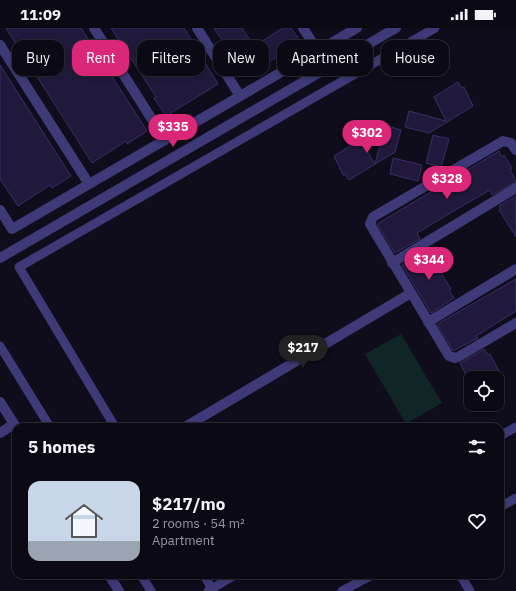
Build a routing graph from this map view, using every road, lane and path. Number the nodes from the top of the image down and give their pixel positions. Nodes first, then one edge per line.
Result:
1 (94, 28) edge
2 (197, 28) edge
3 (303, 28) edge
4 (357, 28) edge
5 (396, 28) edge
6 (435, 28) edge
7 (311, 40) edge
8 (337, 40) edge
9 (0, 45) edge
10 (277, 75) edge
11 (240, 96) junction
12 (165, 140) junction
13 (516, 150) edge
14 (89, 184) junction
15 (516, 188) edge
16 (0, 210) edge
17 (0, 258) edge
18 (392, 263) junction
19 (516, 269) edge
20 (411, 293) junction
21 (428, 322) junction
22 (516, 323) edge
23 (0, 346) edge
24 (0, 402) edge
25 (14, 423) edge
26 (48, 423) edge
27 (113, 423) edge
28 (192, 423) edge
29 (12, 427) edge
30 (516, 427) edge
31 (0, 433) edge
32 (504, 434) edge
33 (516, 498) edge
34 (504, 505) edge
35 (112, 579) edge
36 (144, 579) edge
37 (206, 579) edge
38 (228, 579) edge
39 (364, 579) edge
40 (462, 579) edge
41 (210, 590) edge
42 (119, 591) edge
43 (151, 591) edge
44 (342, 591) edge
45 (470, 591) edge

1 - 12 street
2 - 11 street
3 - 7 street
4 - 8 street
5 - 17 street
6 - 27 lane
9 - 14 street
10 - 11 street
11 - 12 street
12 - 14 street
13 - 18 street
14 - 16 street
15 - 18 street
18 - 20 street
19 - 21 street
20 - 21 street
20 - 28 street
21 - 22 street
23 - 26 lane
24 - 25 street
29 - 31 street
30 - 32 lane
33 - 34 lane
35 - 42 street
36 - 43 lane
37 - 41 lane
38 - 41 lane
39 - 44 lane
40 - 45 lane

